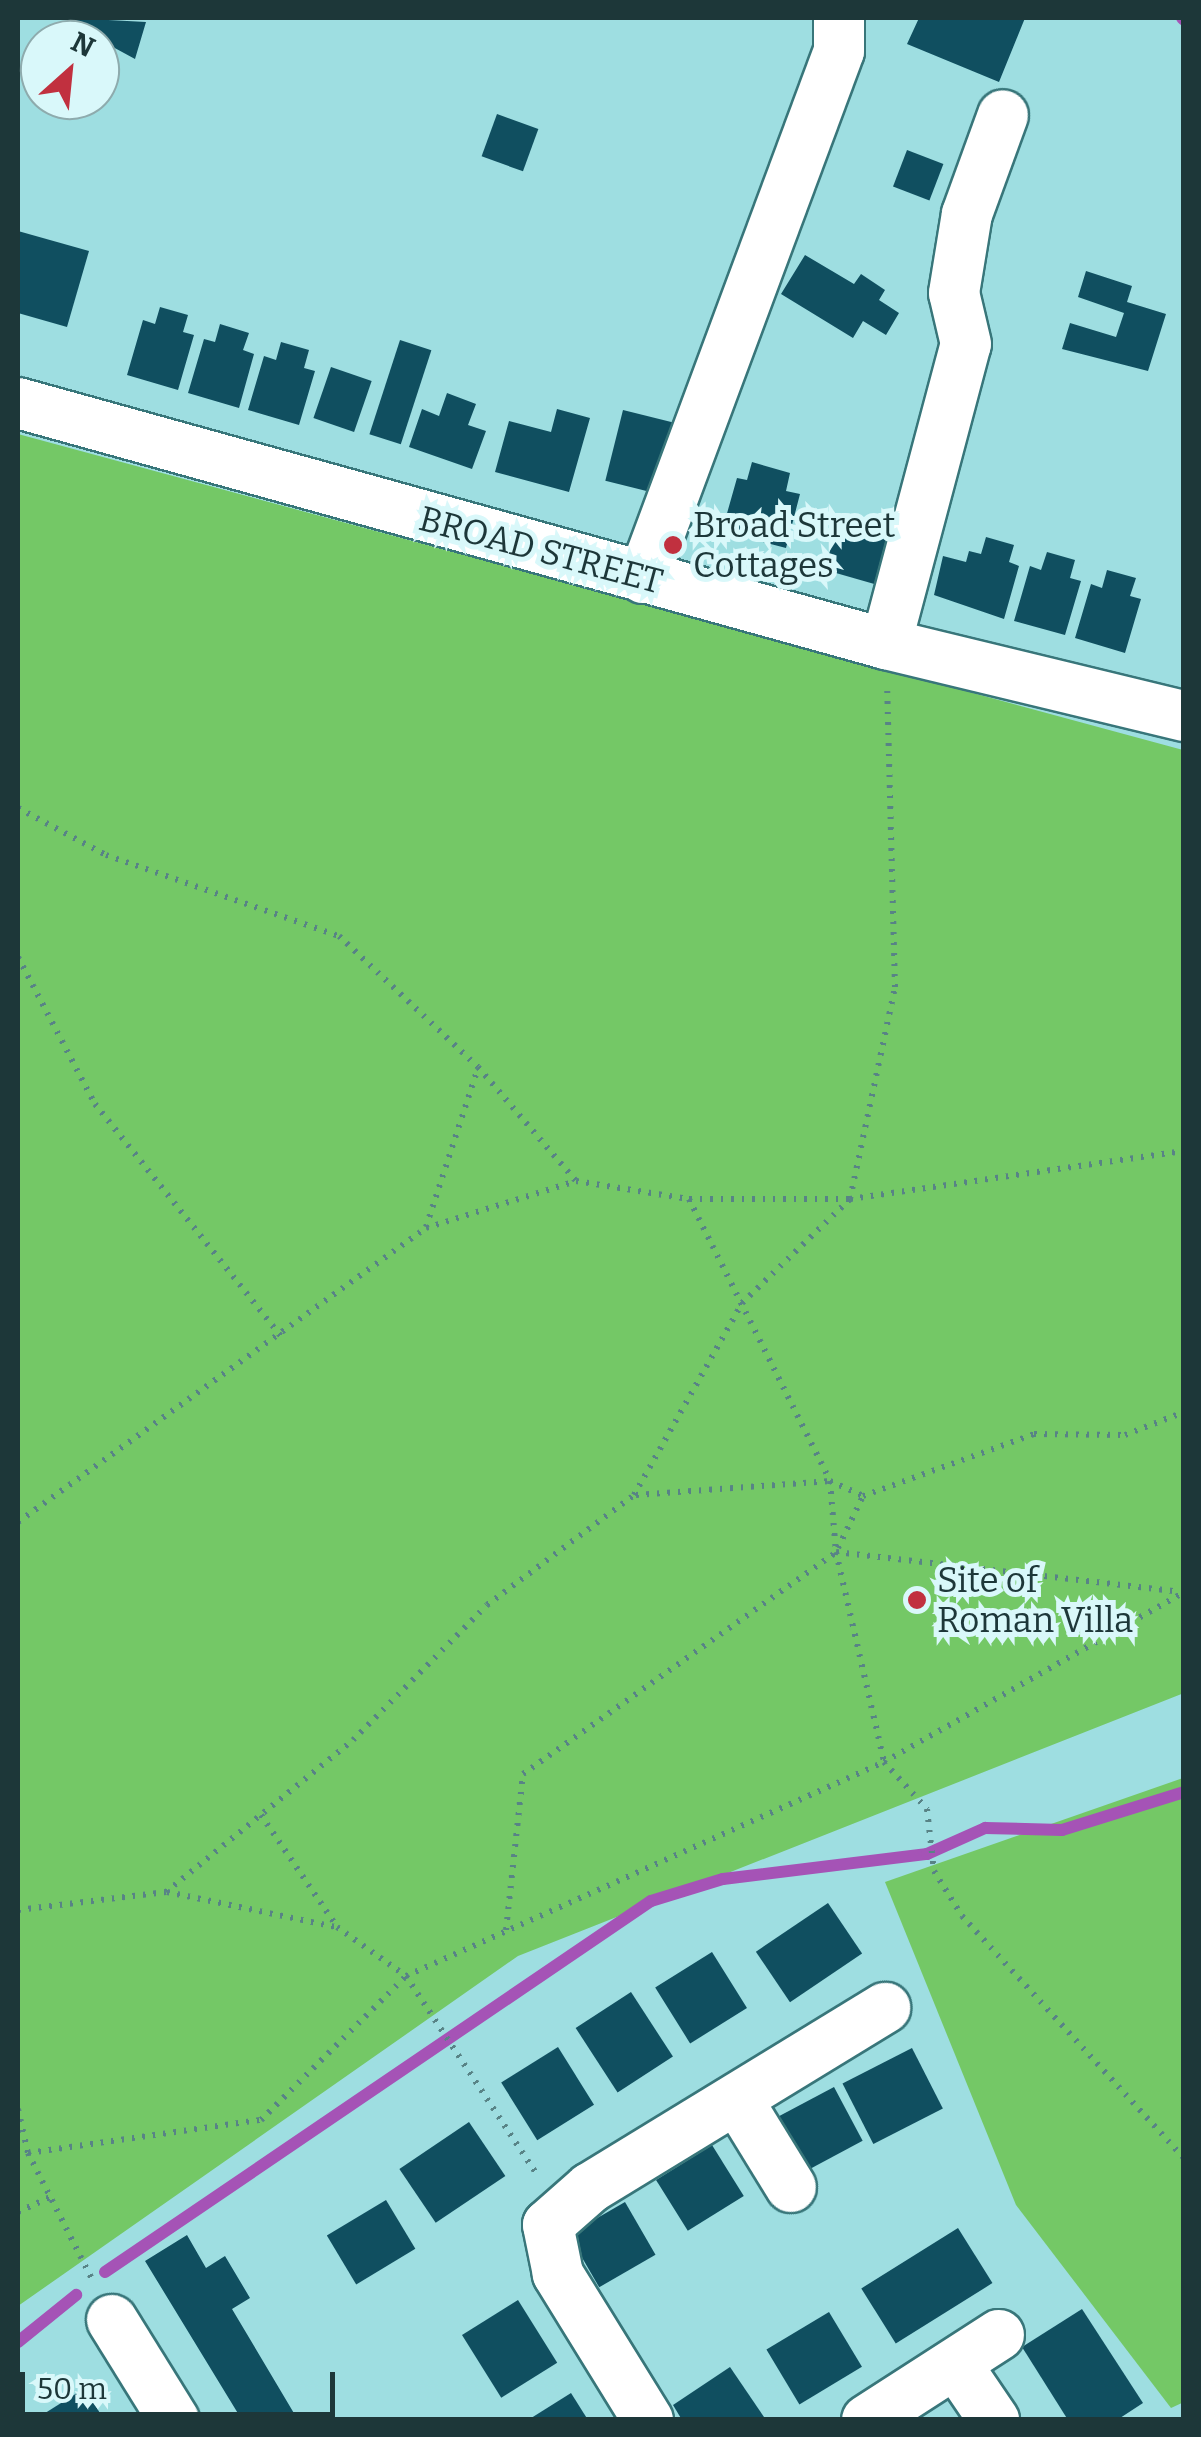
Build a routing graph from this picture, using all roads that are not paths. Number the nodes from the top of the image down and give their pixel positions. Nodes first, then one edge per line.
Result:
1 (839, 18) edge
2 (1003, 114) dead end
3 (18, 403) edge
4 (643, 578) junction
5 (886, 644) junction
6 (1184, 716) edge
7 (885, 2008) dead end
8 (738, 2101) junction
9 (791, 2187) dead end
10 (112, 2320) road end
11 (1000, 2335) dead end
12 (956, 2364) junction
13 (174, 2420) edge
14 (648, 2420) edge
15 (867, 2420) edge
16 (994, 2420) edge

1 - 4 street
2 - 5 street
3 - 4 street, BROAD STREET
4 - 5 street, BROAD STREET
5 - 6 street, BROAD STREET
7 - 8 street
8 - 9 street
8 - 14 street
10 - 13 street
11 - 12 street
12 - 15 street
12 - 16 street

